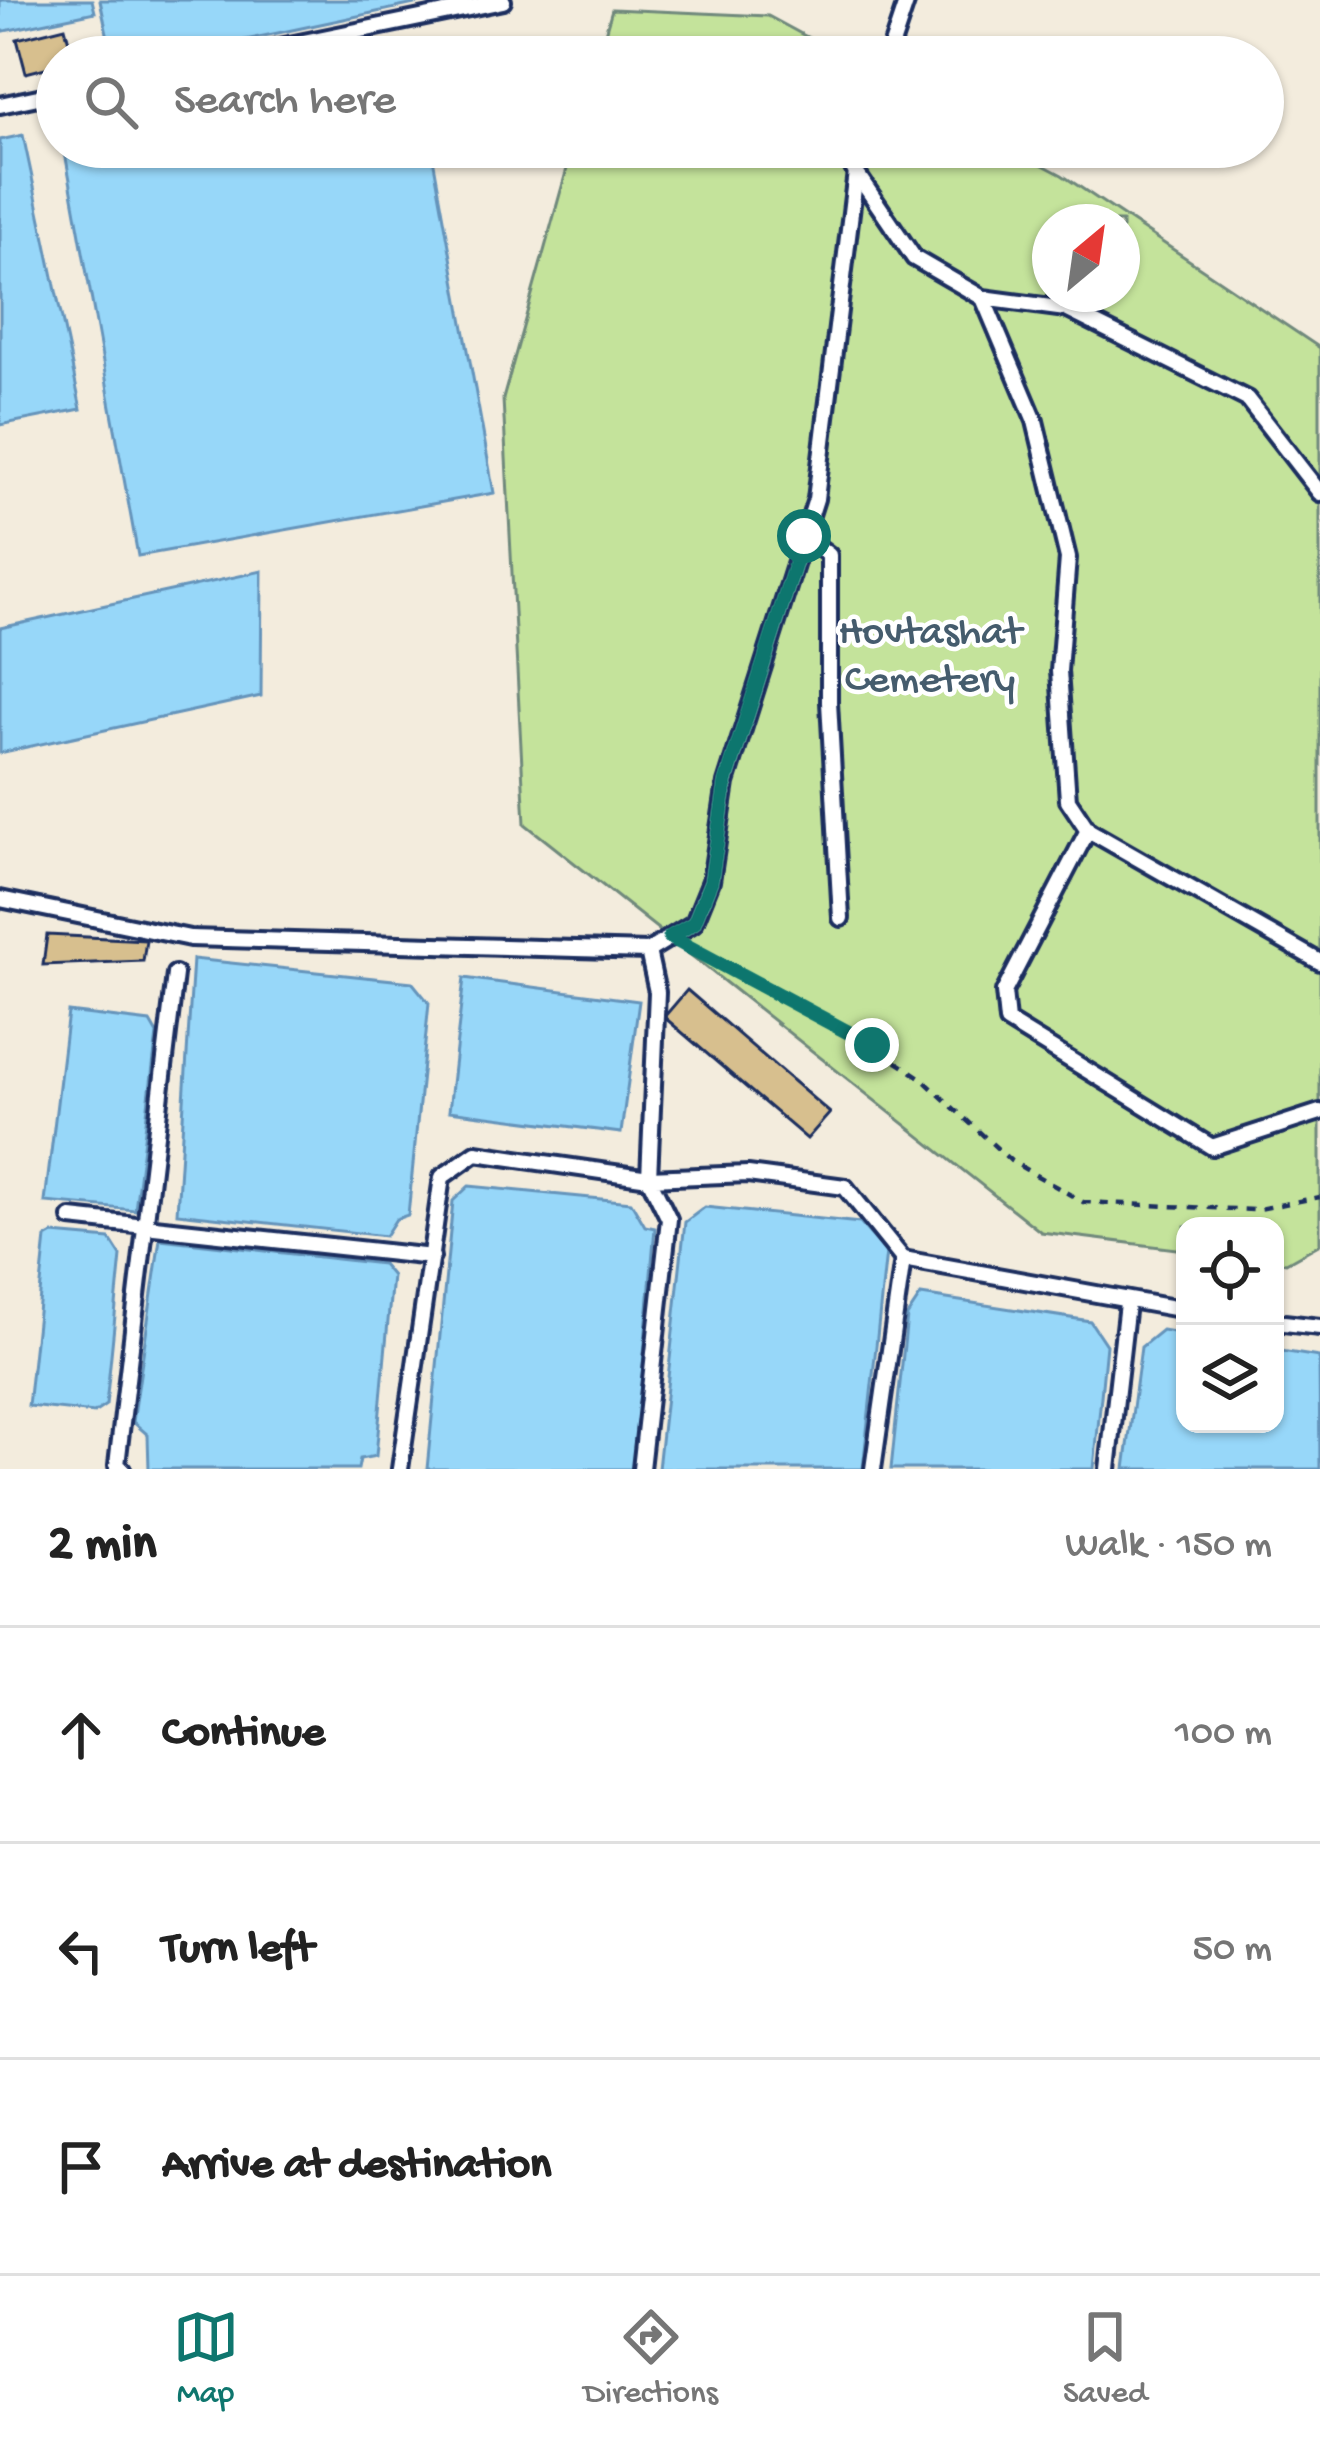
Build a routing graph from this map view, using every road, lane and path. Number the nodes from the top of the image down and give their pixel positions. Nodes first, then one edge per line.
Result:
1 (907, 0) edge
2 (503, 1) edge
3 (333, 36) edge
4 (895, 36) edge
5 (36, 97) edge
6 (0, 104) edge
7 (853, 168) joint
8 (983, 298) junction
9 (1320, 493) edge
10 (804, 536) junction
11 (1088, 830) junction
12 (0, 898) edge
13 (841, 918) dead end
14 (670, 937) junction
15 (648, 950) junction
16 (1320, 962) edge
17 (176, 974) dead end
18 (1320, 1112) edge
19 (649, 1178) junction
20 (1320, 1197) edge
21 (71, 1218) dead end
22 (143, 1226) junction
23 (432, 1257) junction
24 (903, 1259) junction
25 (1127, 1303) junction
26 (1176, 1309) edge
27 (1284, 1323) edge
28 (1320, 1327) edge
29 (122, 1469) edge
30 (400, 1469) edge
31 (641, 1469) edge
32 (873, 1469) edge
33 (1108, 1469) edge

1 - 4 lane
2 - 3 lane
5 - 6 lane
7 - 8 lane
7 - 10 lane
8 - 9 lane
8 - 11 lane
10 - 13 lane
10 - 14 lane
11 - 16 lane
11 - 18 lane
12 - 15 lane
14 - 15 lane
14 - 20 path
15 - 19 lane
17 - 22 lane
19 - 23 lane
19 - 24 lane
19 - 31 lane
21 - 22 lane
22 - 23 lane
22 - 29 lane
23 - 30 lane
24 - 25 lane
24 - 32 lane
25 - 26 lane
25 - 33 lane
27 - 28 lane

